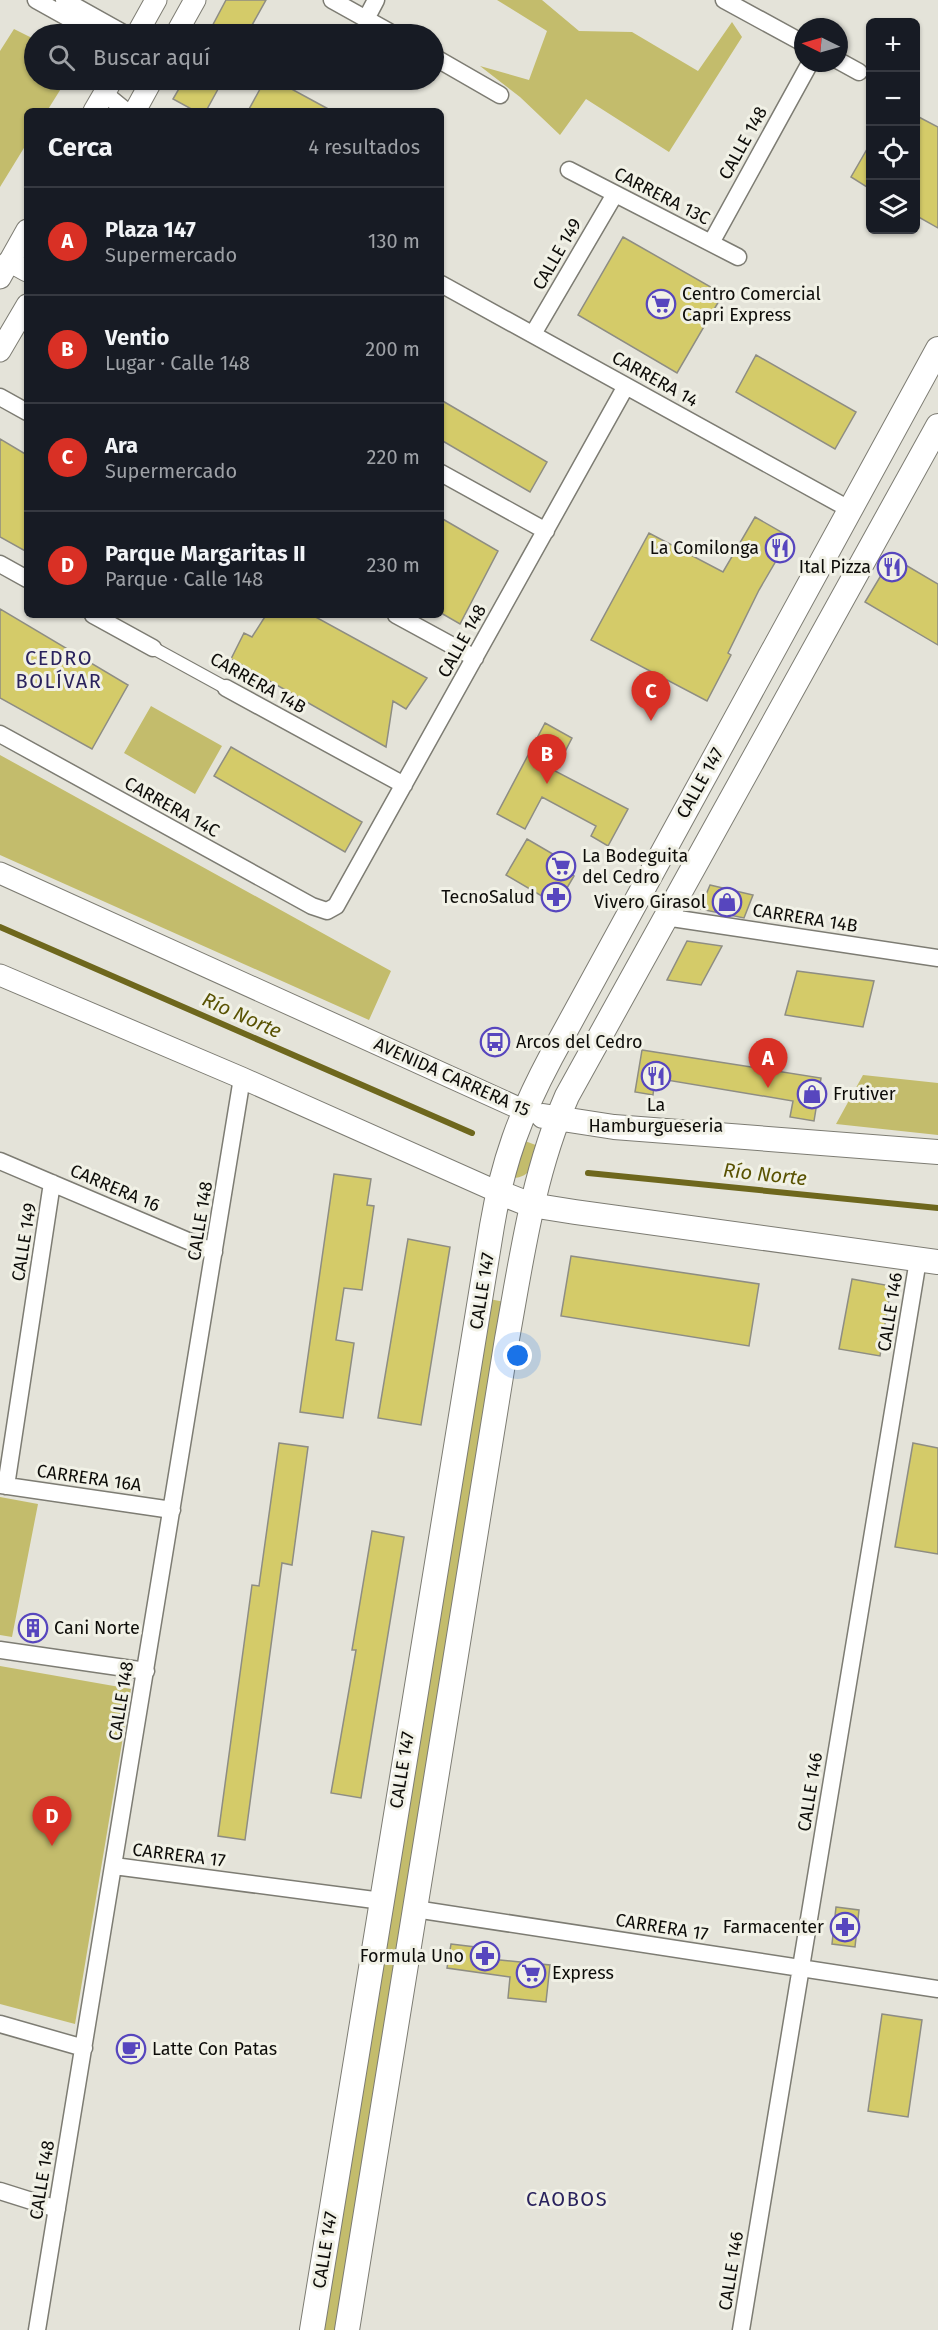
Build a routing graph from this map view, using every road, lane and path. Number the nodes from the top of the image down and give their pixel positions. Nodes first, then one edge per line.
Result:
1 (36, 0) edge
2 (64, 0) edge
3 (156, 0) edge
4 (195, 0) edge
5 (332, 0) edge
6 (376, 0) edge
7 (724, 0) edge
8 (366, 19) junction
9 (79, 24) edge
10 (107, 24) edge
11 (143, 24) edge
12 (182, 24) edge
13 (375, 24) edge
14 (794, 38) edge
15 (444, 63) edge
16 (848, 66) edge
17 (805, 72) edge
18 (859, 72) dead end
19 (147, 90) edge
20 (104, 95) edge
21 (500, 95) dead end
22 (122, 108) edge
23 (137, 108) edge
24 (569, 170) dead end
25 (615, 194) junction
26 (24, 240) edge
27 (711, 243) junction
28 (738, 256) dead end
29 (12, 270) edge
30 (444, 286) edge
31 (24, 310) edge
32 (533, 334) junction
33 (938, 349) edge
34 (0, 351) edge
35 (626, 386) junction
36 (0, 397) edge
37 (24, 410) edge
38 (938, 426) edge
39 (444, 475) edge
40 (849, 509) junction
41 (546, 531) junction
42 (0, 564) edge
43 (24, 577) edge
44 (98, 618) edge
45 (402, 618) edge
46 (153, 648) joint
47 (475, 658) junction
48 (226, 688) joint
49 (0, 734) edge
50 (404, 785) junction
51 (0, 873) edge
52 (327, 911) joint
53 (665, 917) junction
54 (938, 958) edge
55 (0, 975) edge
56 (242, 1078) junction
57 (523, 1110) junction
58 (556, 1120) junction
59 (938, 1152) edge
60 (0, 1161) edge
61 (52, 1183) junction
62 (498, 1192) junction
63 (531, 1205) junction
64 (214, 1252) junction
65 (928, 1261) edge
66 (3, 1485) edge
67 (172, 1510) junction
68 (0, 1650) edge
69 (146, 1671) junction
70 (114, 1866) junction
71 (382, 1901) junction
72 (415, 1909) junction
73 (801, 1968) junction
74 (938, 1989) edge
75 (0, 2024) edge
76 (84, 2048) junction
77 (0, 2191) edge
78 (57, 2209) junction
79 (37, 2330) edge
80 (312, 2330) edge
81 (347, 2330) edge
82 (741, 2330) edge

1 - 9 street
2 - 10 street
3 - 11 street
4 - 12 street
5 - 8 street
6 - 8 street
7 - 14 street
8 - 13 street
15 - 21 street
16 - 18 street
17 - 27 street, CALLE 148
19 - 23 street
20 - 22 street
24 - 25 street, CARRERA 13C
25 - 27 street, CARRERA 13C
25 - 32 street, CALLE 149
26 - 29 street
27 - 28 street, CARRERA 13C
30 - 32 street, CARRERA 14
31 - 34 street
32 - 35 street, CARRERA 14
33 - 40 main road, CALLE 147
35 - 40 street, CARRERA 14
35 - 41 street, CALLE 148
36 - 37 street
38 - 53 main road, CALLE 147
39 - 41 street
40 - 57 main road, CALLE 147
41 - 47 street, CALLE 148
42 - 43 street
44 - 46 street, CARRERA 14B
45 - 47 street
46 - 48 street, CARRERA 14B
47 - 50 street, CALLE 148
48 - 50 street, CARRERA 14B
49 - 52 street, CARRERA 14C
50 - 52 street, CALLE 148
51 - 57 street, AVENIDA CARRERA 15
53 - 54 street, CARRERA 14B
53 - 58 main road, CALLE 147
55 - 56 street
56 - 62 street
56 - 64 street, CALLE 148
57 - 58 main road, AVENIDA CARRERA 15
57 - 62 main road, CALLE 147
58 - 59 main road, AVENIDA CARRERA 15
58 - 63 main road, CALLE 147
60 - 61 street, CARRERA 16
61 - 64 street, CARRERA 16
61 - 66 street, CALLE 149
62 - 63 main road
62 - 71 main road, CALLE 147
63 - 65 main road
63 - 72 main road, CALLE 147
64 - 67 street, CALLE 148
65 - 73 street, CALLE 146
66 - 67 street, CARRERA 16A
67 - 69 street, CALLE 148
68 - 69 street
69 - 70 street, CALLE 148
70 - 71 street, CARRERA 17
70 - 76 street, CALLE 148
71 - 80 main road, CALLE 147
72 - 73 street, CARRERA 17
72 - 81 main road, CALLE 147
73 - 74 street, CARRERA 17
73 - 82 street, CALLE 146
75 - 76 street
76 - 78 street, CALLE 148
77 - 78 street
78 - 79 street, CALLE 148

